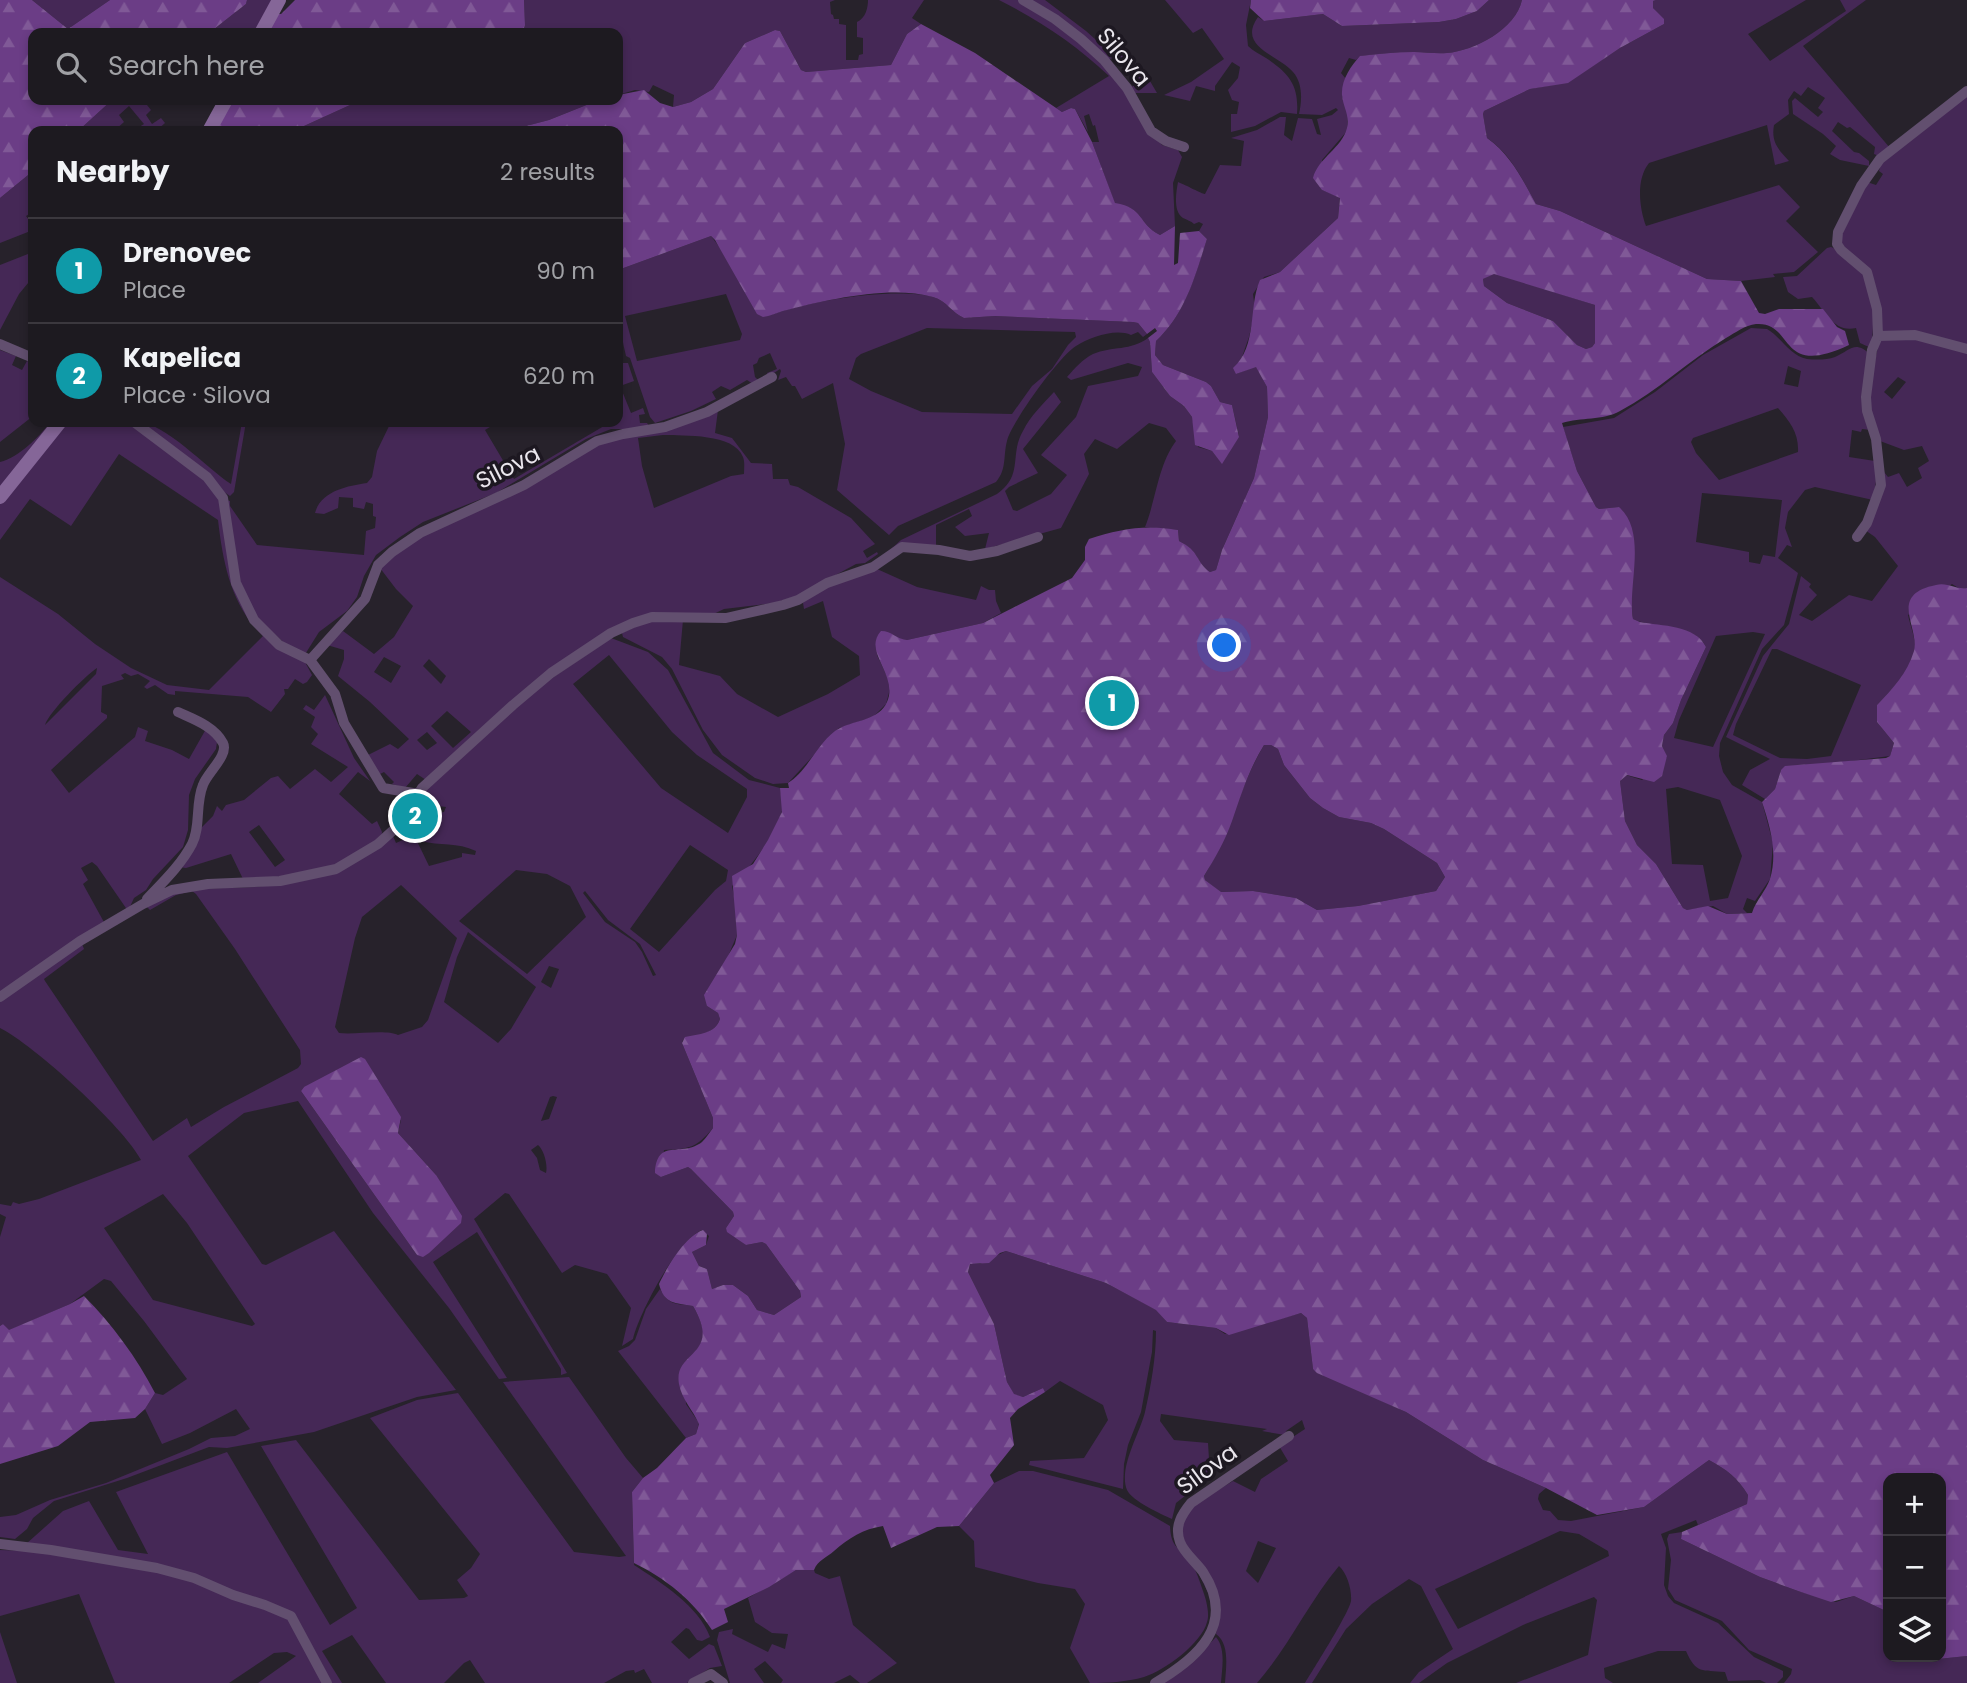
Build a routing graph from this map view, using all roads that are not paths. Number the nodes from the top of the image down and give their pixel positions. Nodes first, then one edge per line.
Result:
1 (279, 0) edge
2 (1023, 0) edge
3 (264, 28) edge
4 (1967, 90) edge
5 (223, 105) edge
6 (212, 126) edge
7 (1184, 148) dead end
8 (1878, 336) junction
9 (0, 344) edge
10 (1967, 349) edge
11 (28, 356) edge
12 (772, 377) dead end
13 (56, 427) edge
14 (141, 427) edge
15 (0, 497) edge
16 (1038, 537) dead end
17 (1857, 537) dead end
18 (310, 660) junction
19 (178, 712) dead end
20 (419, 794) junction
21 (143, 904) junction
22 (0, 997) edge
23 (1289, 1436) dead end
24 (0, 1544) edge
25 (327, 1683) edge
26 (693, 1683) edge
27 (723, 1683) edge
28 (1155, 1683) edge

1 - 3 street
2 - 7 street, Silova
4 - 8 street
5 - 6 street
8 - 10 street
8 - 17 street
9 - 11 street
12 - 18 street, Silova
13 - 15 street
14 - 18 street
16 - 20 street
18 - 20 street
19 - 21 street
20 - 21 street
21 - 22 street
23 - 28 street, Silova
24 - 25 street
26 - 27 street

